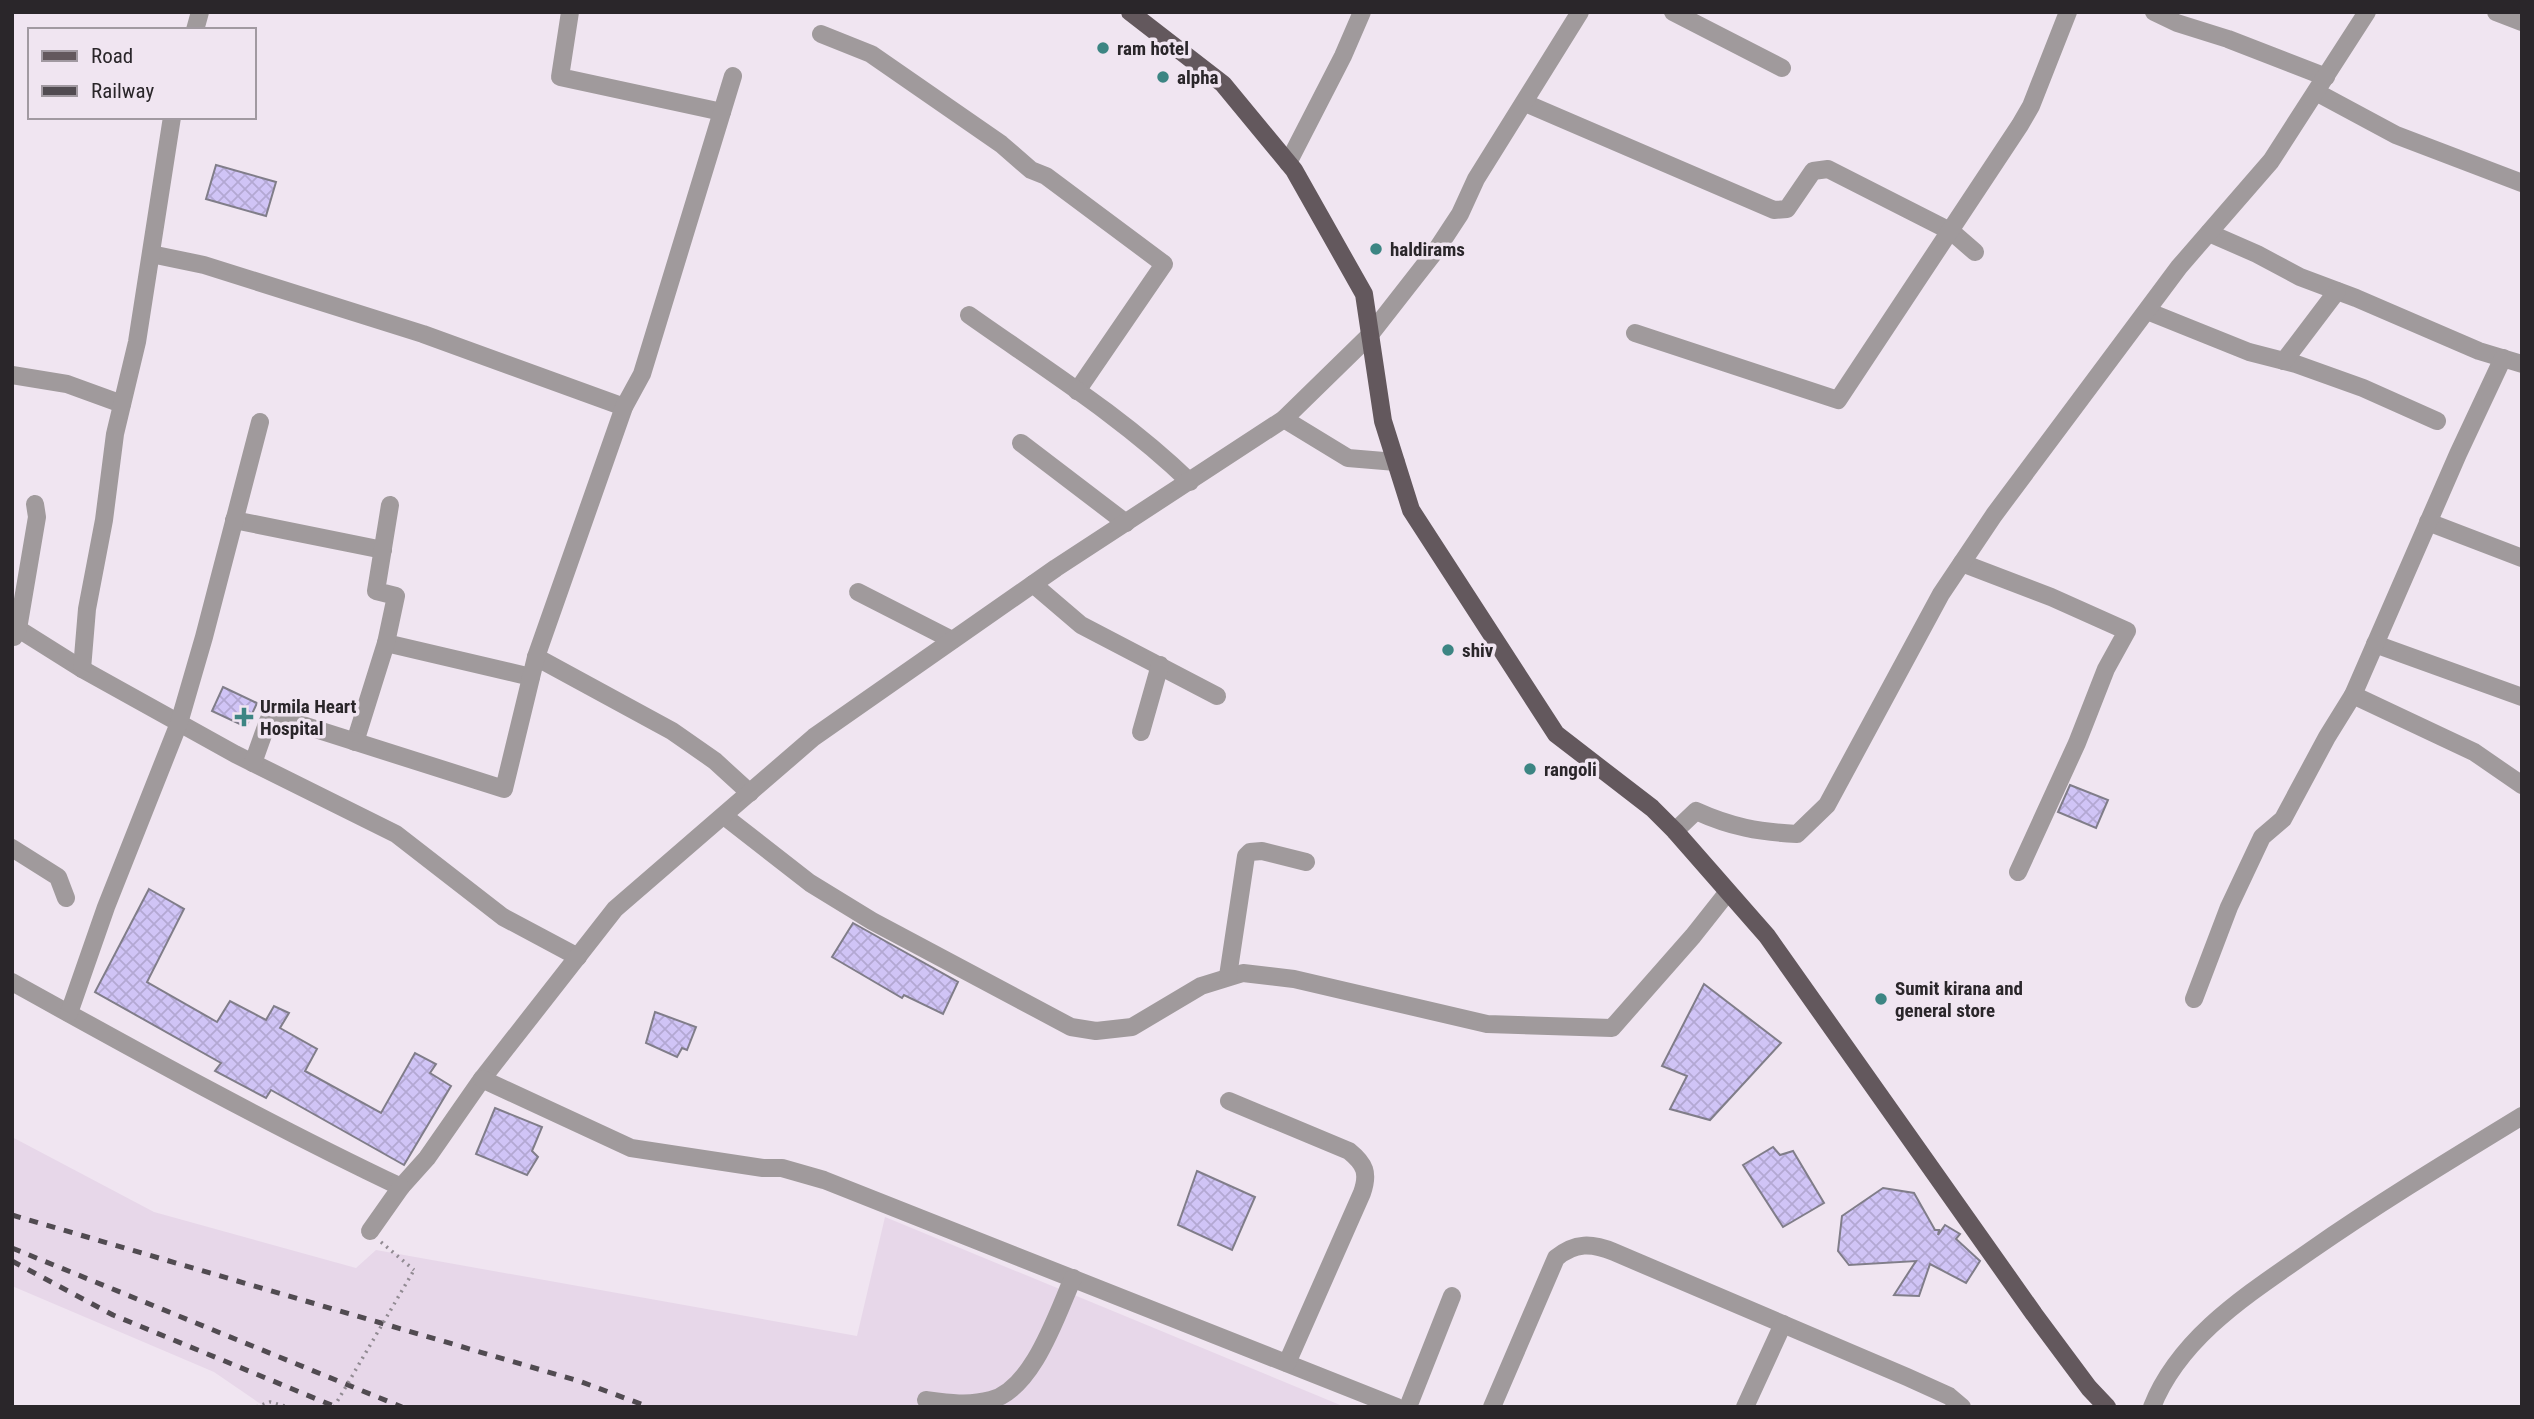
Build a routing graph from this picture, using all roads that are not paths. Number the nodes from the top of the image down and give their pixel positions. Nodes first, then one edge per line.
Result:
1 (570, 12) edge
2 (1130, 12) edge
3 (1362, 12) edge
4 (1580, 12) edge
5 (1673, 12) edge
6 (2068, 12) edge
7 (2154, 12) edge
8 (2367, 12) edge
9 (2496, 12) edge
10 (2522, 22) edge
11 (821, 34) dead end
12 (1782, 68) dead end
13 (733, 76) dead end
14 (2321, 84) junction
15 (1525, 103) junction
16 (722, 112) junction
17 (172, 119) edge
18 (1288, 163) junction
19 (2522, 183) edge
20 (1952, 232) junction
21 (2209, 233) junction
22 (1975, 252) dead end
23 (151, 254) junction
24 (2337, 291) junction
25 (2147, 311) junction
26 (969, 315) dead end
27 (1635, 332) dead end
28 (1370, 336) junction
29 (2503, 358) junction
30 (2284, 361) junction
31 (2522, 364) edge
32 (12, 375) edge
33 (1077, 391) junction
34 (122, 404) junction
35 (624, 407) junction
36 (1284, 419) junction
37 (2437, 421) dead end
38 (260, 422) dead end
39 (1021, 443) dead end
40 (1396, 463) junction
41 (1190, 482) junction
42 (35, 504) dead end
43 (390, 505) dead end
44 (234, 520) junction
45 (1126, 523) junction
46 (2428, 523) junction
47 (383, 550) junction
48 (2522, 558) edge
49 (1962, 563) junction
50 (1034, 584) junction
51 (858, 592) dead end
52 (14, 631) edge
53 (952, 640) junction
54 (386, 643) junction
55 (2375, 644) junction
56 (536, 657) junction
57 (1160, 665) junction
58 (82, 669) junction
59 (531, 677) junction
60 (2353, 695) junction
61 (1217, 696) dead end
62 (2522, 697) edge
63 (179, 723) junction
64 (1141, 732) dead end
65 (355, 743) junction
66 (253, 763) junction
67 (2522, 785) edge
68 (750, 793) junction
69 (724, 816) junction
70 (1675, 831) junction
71 (12, 848) edge
72 (1306, 862) dead end
73 (2018, 872) dead end
74 (1727, 893) junction
75 (66, 898) dead end
76 (578, 957) junction
77 (1228, 976) junction
78 (12, 982) edge
79 (2194, 999) dead end
80 (69, 1013) junction
81 (482, 1079) junction
82 (1229, 1101) dead end
83 (2522, 1116) edge
84 (401, 1187) junction
85 (370, 1231) road end
86 (1073, 1278) junction
87 (1452, 1296) dead end
88 (1783, 1324) junction
89 (1287, 1363) junction
90 (926, 1400) dead end
91 (1398, 1407) edge
92 (1408, 1407) edge
93 (1492, 1407) edge
94 (1745, 1407) edge
95 (1962, 1407) edge
96 (2107, 1407) edge
97 (2152, 1407) edge

1 - 16 street
2 - 18 main road
3 - 18 street
4 - 15 street
5 - 12 street
6 - 20 street
7 - 14 street
8 - 14 street
9 - 10 street
11 - 33 street
13 - 16 street
14 - 19 street
14 - 21 street
15 - 20 street
15 - 28 street
16 - 35 street
17 - 23 street
18 - 28 main road
20 - 22 street
20 - 27 street
21 - 24 street
21 - 25 street
23 - 34 street
23 - 35 street
24 - 29 street
24 - 30 street
25 - 30 street
25 - 49 street
26 - 33 street
28 - 36 street
28 - 40 main road
29 - 31 street
29 - 46 street
30 - 37 street
32 - 34 street
33 - 41 street
34 - 58 street
35 - 56 street
36 - 40 street
36 - 41 street
38 - 44 street
39 - 45 street
40 - 70 main road
41 - 45 street
42 - 52 street
43 - 47 street
44 - 47 street
44 - 63 street
45 - 50 street
46 - 48 street
46 - 55 street
47 - 54 street
49 - 70 street
49 - 73 street
50 - 53 street
50 - 57 street
51 - 53 street
52 - 58 street
53 - 68 street
54 - 59 street
54 - 65 street
55 - 60 street
55 - 62 street
56 - 59 street
56 - 68 street
57 - 61 street
57 - 64 street
58 - 63 street
59 - 65 street
60 - 67 street
60 - 79 street
63 - 66 street
63 - 80 street
65 - 66 street
66 - 76 street
68 - 69 street
69 - 76 street
69 - 77 street
70 - 74 main road
71 - 75 street
72 - 77 street
74 - 77 street
74 - 96 main road
76 - 81 street
78 - 80 street
80 - 84 street
81 - 84 street
81 - 86 street
82 - 89 street
83 - 97 street
84 - 85 street
86 - 89 street
86 - 90 street
87 - 92 street
88 - 93 street
88 - 94 street
88 - 95 street
89 - 91 street

